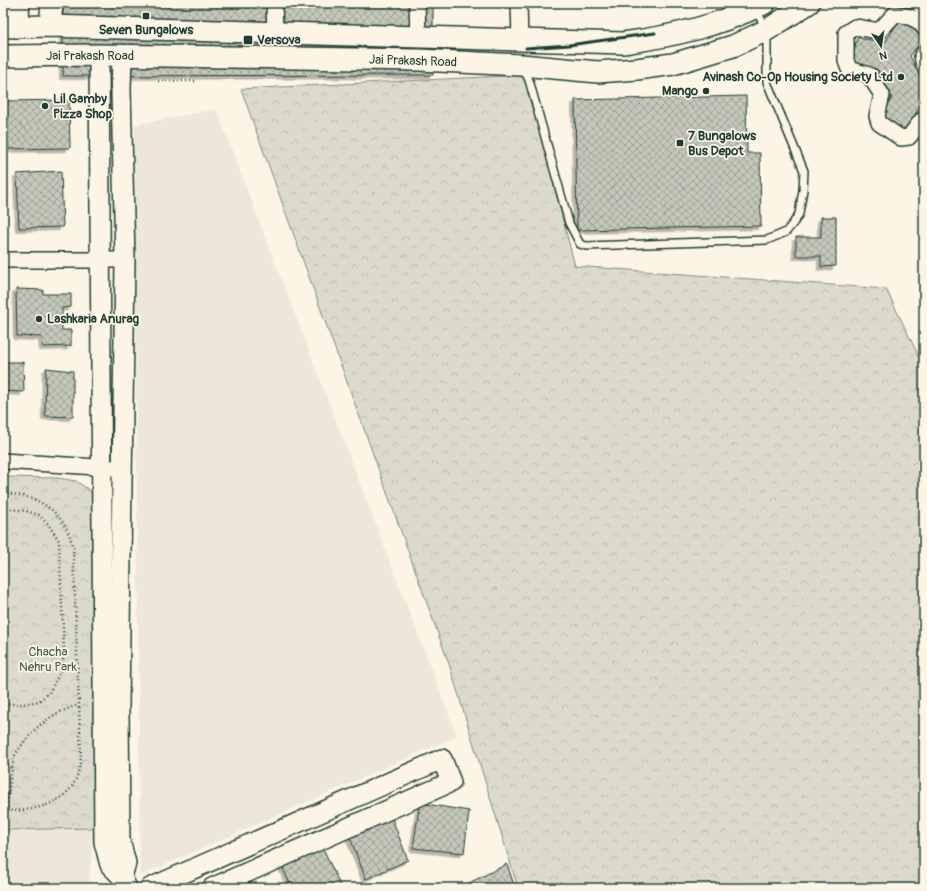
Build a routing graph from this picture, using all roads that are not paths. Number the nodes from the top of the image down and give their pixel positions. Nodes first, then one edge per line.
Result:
1 (19, 3) edge
2 (52, 3) edge
3 (274, 3) edge
4 (417, 3) edge
5 (519, 3) edge
6 (809, 3) edge
7 (919, 3) edge
8 (760, 5) edge
9 (923, 21) edge
10 (50, 26) junction
11 (10, 27) edge
12 (767, 30) junction
13 (275, 32) junction
14 (418, 37) junction
15 (520, 40) junction
16 (924, 53) edge
17 (99, 55) junction
18 (3, 56) edge
19 (122, 56) junction
20 (521, 65) junction
21 (924, 65) edge
22 (100, 90) junction
23 (121, 90) junction
24 (924, 119) edge
25 (3, 260) edge
26 (125, 260) junction
27 (100, 261) junction
28 (3, 461) edge
29 (101, 468) junction
30 (122, 468) junction
31 (125, 882) edge
32 (150, 888) edge
33 (212, 888) edge

1 - 11 main road
2 - 10 main road
3 - 13 street
4 - 14 street
5 - 15 street
6 - 12 main road, Jai Prakash Road
7 - 9 street
8 - 12 lane
8 - 15 main road, Jai Prakash Road
9 - 24 street
10 - 11 main road, Jai Prakash Road
10 - 13 main road, Jai Prakash Road
12 - 20 main road, Jai Prakash Road
12 - 20 lane
13 - 14 main road, Jai Prakash Road
14 - 15 main road, Jai Prakash Road
16 - 21 street
17 - 18 main road, Jai Prakash Road
17 - 19 main road, Jai Prakash Road
17 - 22 street
19 - 20 main road, Jai Prakash Road
19 - 23 street
22 - 23 street
22 - 27 street
23 - 26 street
25 - 27 street
26 - 27 street
26 - 30 street
27 - 29 street
28 - 29 street
29 - 30 street
29 - 31 street
30 - 31 street
32 - 33 street

